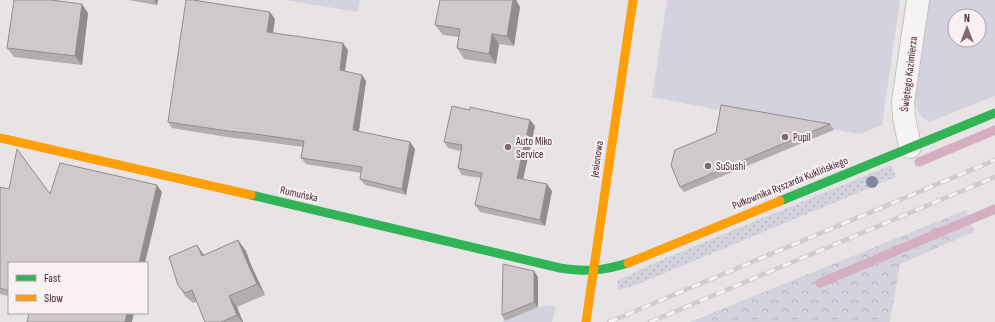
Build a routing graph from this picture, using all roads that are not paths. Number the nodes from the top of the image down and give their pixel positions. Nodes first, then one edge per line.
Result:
1 (633, 0) edge
2 (918, 0) edge
3 (995, 113) edge
4 (0, 138) edge
5 (910, 147) junction
6 (593, 270) junction
7 (586, 322) edge

1 - 6 street, Jesionowa
2 - 5 street, Świętego Kazimierza
3 - 5 street, Pułkownika Ryszarda Kuklińskiego
4 - 6 street, Rumuńska
5 - 6 street, Pułkownika Ryszarda Kuklińskiego
6 - 7 street, Jesionowa

